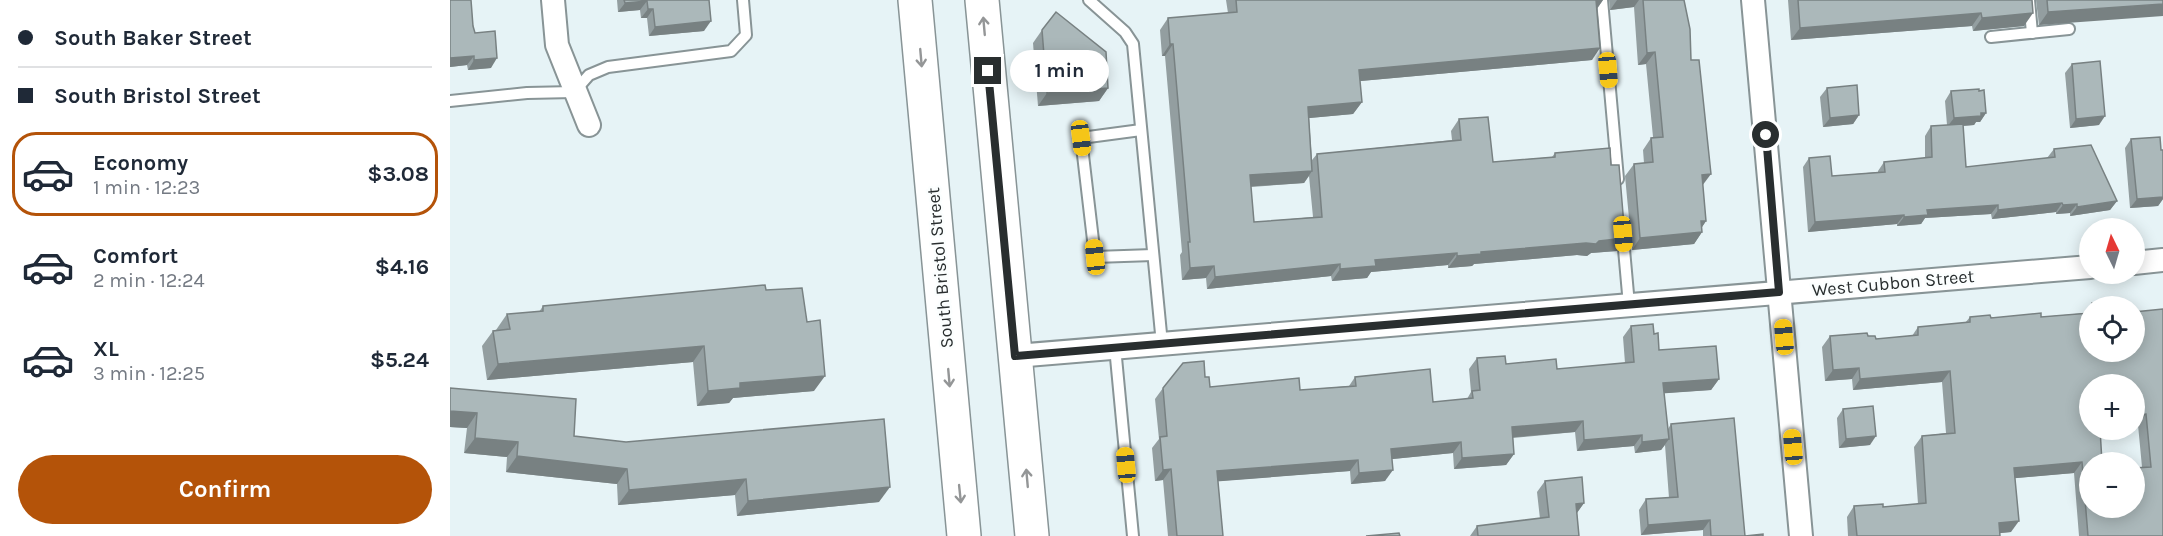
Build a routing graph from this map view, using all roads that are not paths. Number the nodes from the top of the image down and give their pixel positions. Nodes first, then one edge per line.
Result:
1 (553, 0) edge
2 (743, 0) edge
3 (915, 0) edge
4 (982, 0) edge
5 (1089, 0) edge
6 (1602, 0) edge
7 (1753, 0) edge
8 (2029, 0) edge
9 (2069, 29) edge
10 (2032, 33) junction
11 (1991, 37) dead end
12 (574, 92) junction
13 (450, 101) edge
14 (589, 125) dead end
15 (1141, 130) junction
16 (1619, 187) edge
17 (1621, 211) edge
18 (1153, 255) junction
19 (2163, 260) edge
20 (2145, 262) edge
21 (2079, 268) edge
22 (1779, 292) junction
23 (1629, 304) junction
24 (1162, 344) junction
25 (1115, 347) junction
26 (1015, 356) junction
27 (964, 536) edge
28 (1032, 536) edge
29 (1133, 536) edge
30 (1802, 536) edge

1 - 12 street
2 - 12 lane
3 -> 27 main road, South Bristol Street
26 -> 4 main road
5 - 15 lane
6 - 16 lane
7 - 22 street
8 - 10 lane
9 - 10 lane
10 - 11 lane
12 - 13 lane
12 - 14 street
15 - 18 lane
15 - 18 lane
17 - 23 lane
18 - 24 lane
19 - 20 street
21 - 22 street, West Cubbon Street
22 - 23 street, West Cubbon Street
22 - 30 street
23 - 24 street, West Cubbon Street
24 - 25 street, West Cubbon Street
25 - 26 street, West Cubbon Street
25 - 29 lane
28 -> 26 main road

